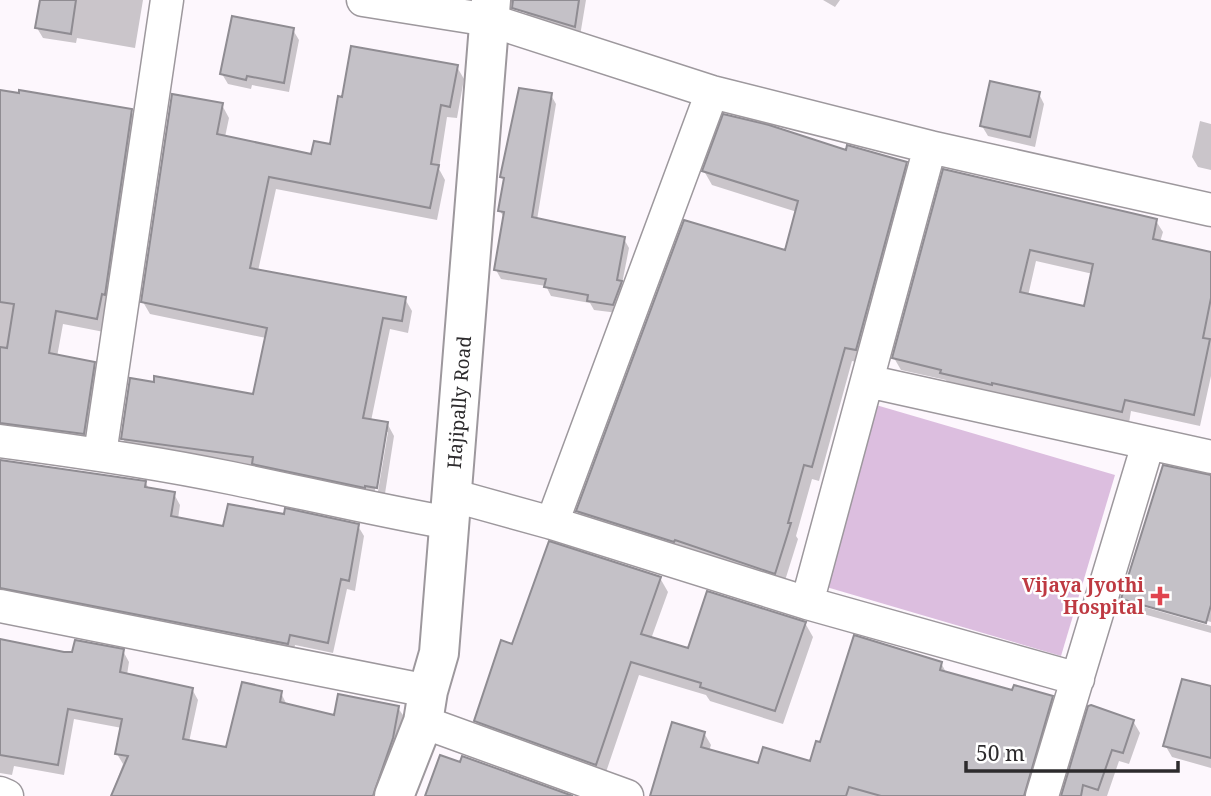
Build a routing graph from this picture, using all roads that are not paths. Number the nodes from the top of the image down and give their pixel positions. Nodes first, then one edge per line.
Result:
1 (167, 0) edge
2 (363, 0) edge
3 (490, 10) edge
4 (712, 92) junction
5 (930, 147) junction
6 (1211, 210) edge
7 (867, 382) junction
8 (0, 441) edge
9 (1148, 444) junction
10 (100, 454) junction
11 (1211, 457) edge
12 (450, 509) junction
13 (552, 523) junction
14 (807, 603) junction
15 (0, 606) edge
16 (1078, 679) junction
17 (425, 706) junction
18 (0, 793) edge
19 (7, 796) edge
20 (394, 796) edge
21 (627, 796) edge
22 (1042, 796) edge

1 - 10 street
2 - 3 street
3 - 4 street
3 - 12 street, Hajipally Road
4 - 5 street
4 - 13 street
5 - 6 street
5 - 7 street
7 - 9 street
7 - 14 street
8 - 10 street
9 - 11 street
9 - 16 street
10 - 12 street
12 - 13 street
12 - 17 street, Hajipally Road
13 - 14 street
14 - 16 street
15 - 17 street
16 - 22 street
17 - 20 street, Hajipally Road
17 - 21 street
18 - 19 street

